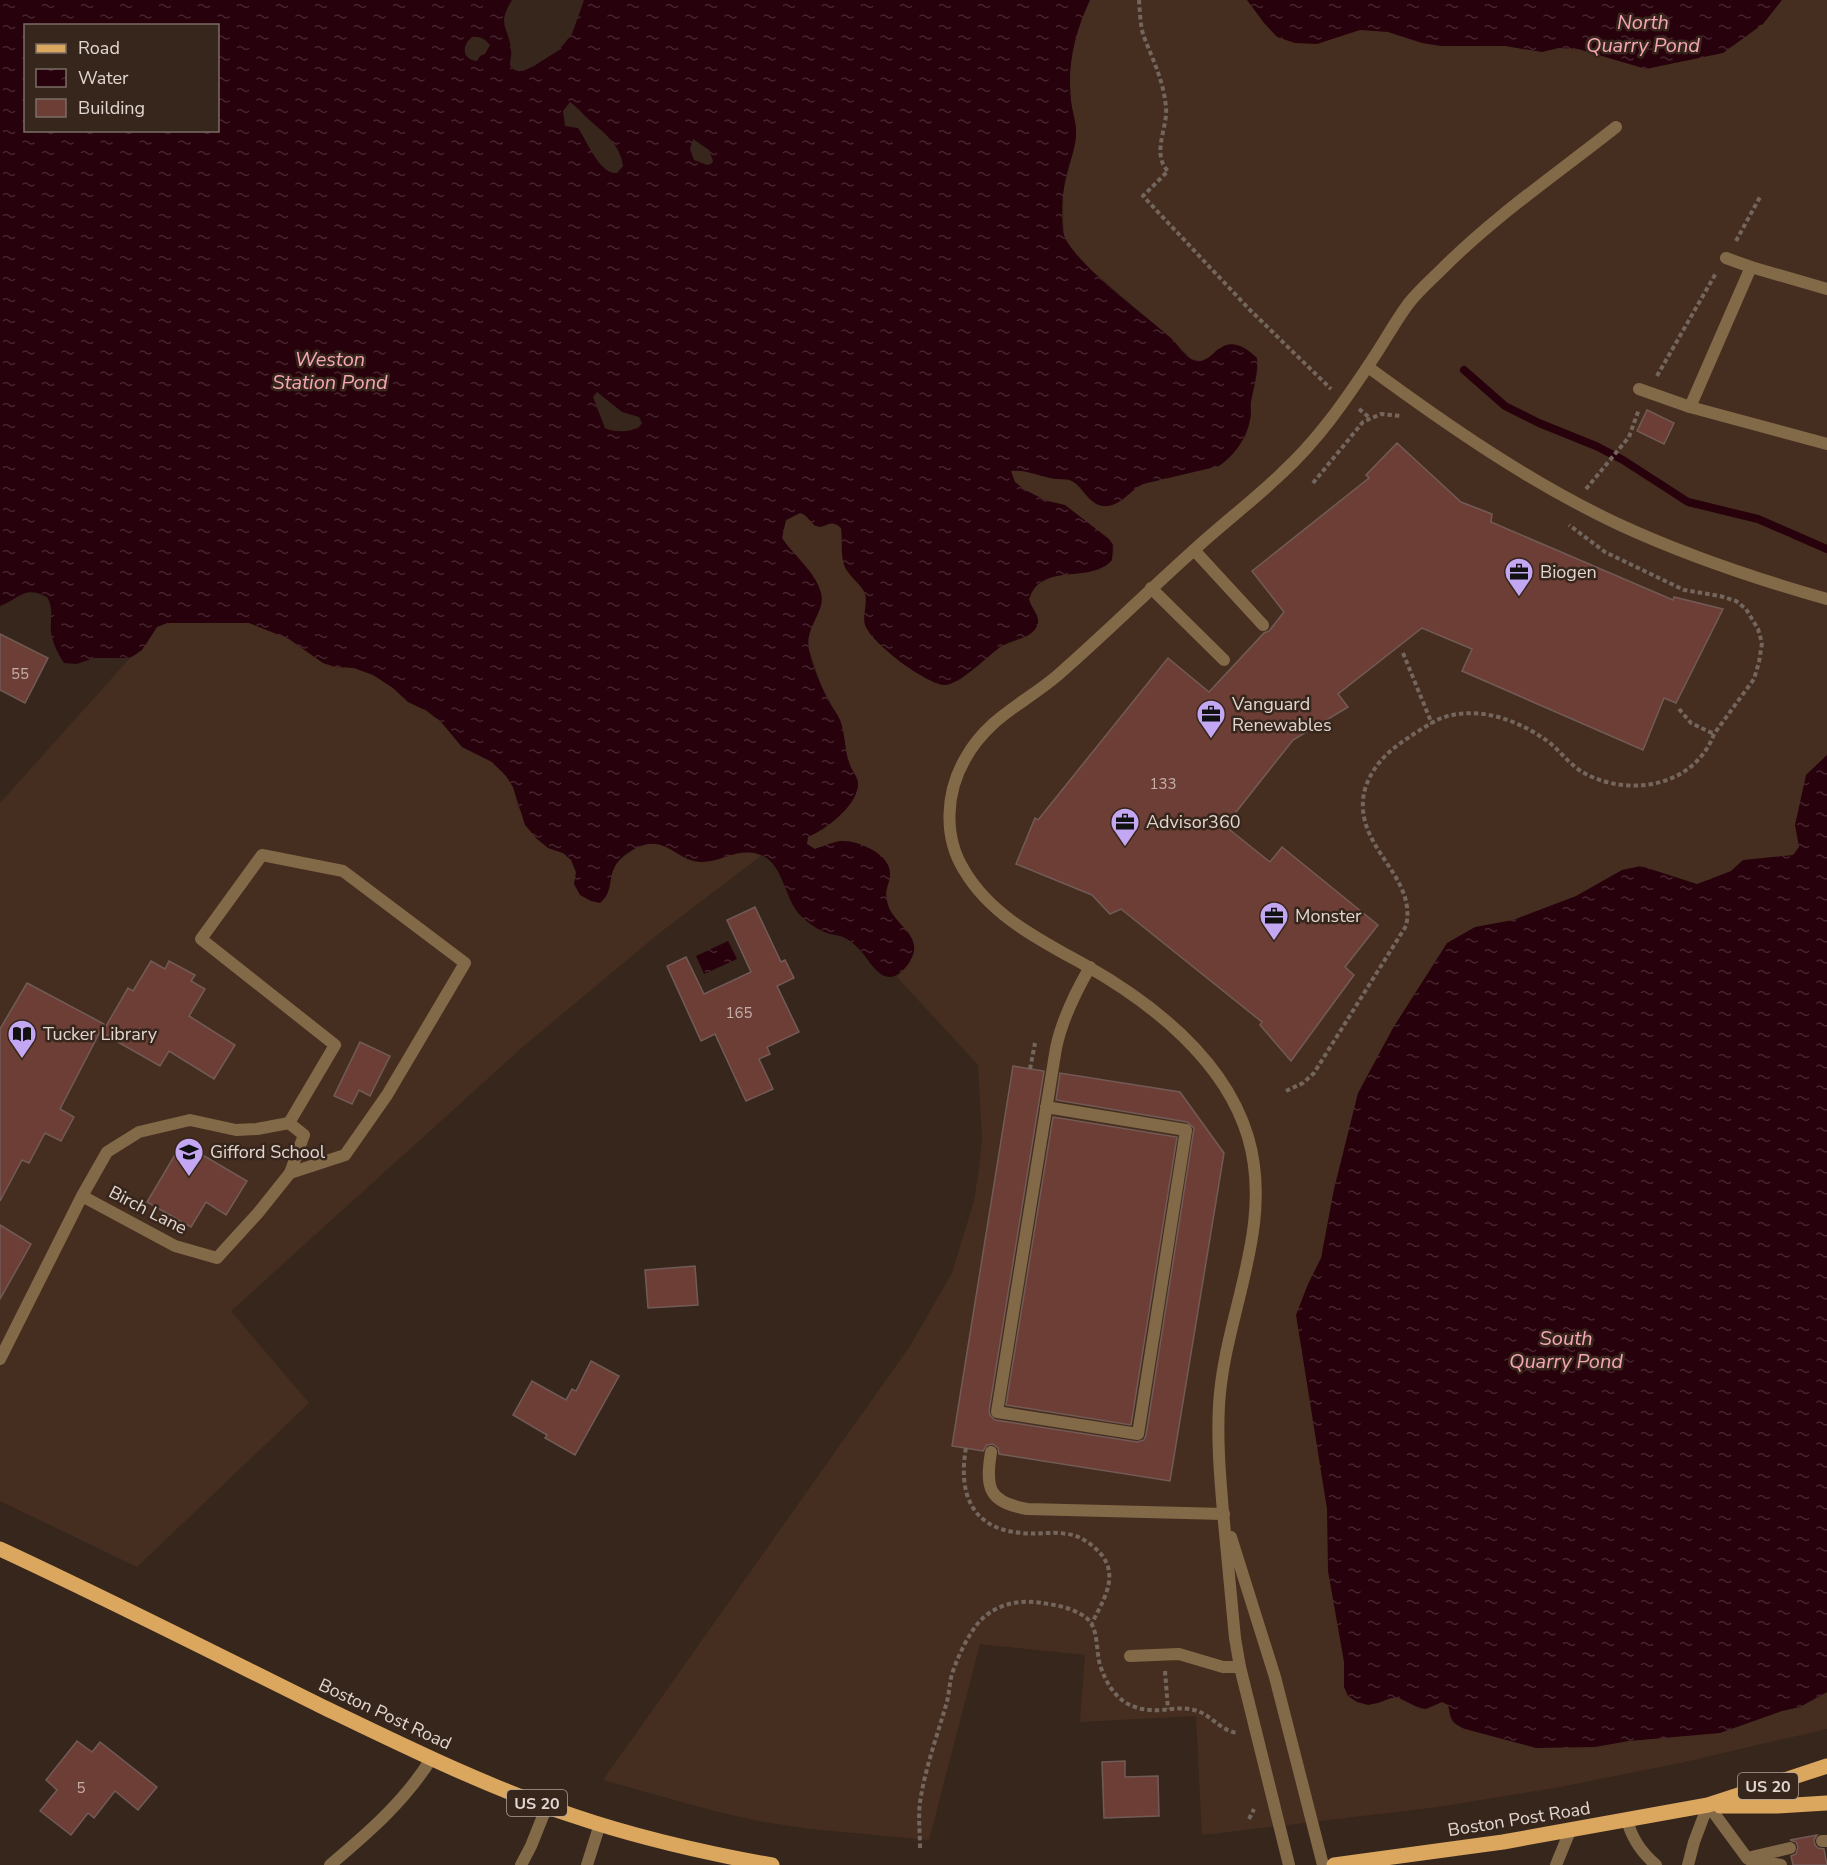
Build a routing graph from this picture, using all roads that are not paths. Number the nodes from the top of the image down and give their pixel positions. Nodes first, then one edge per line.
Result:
1 (1617, 127) dead end
2 (1726, 258) road end
3 (1751, 267) junction
4 (1827, 289) edge
5 (1368, 367) junction
6 (1643, 391) road end
7 (1690, 407) junction
8 (1827, 444) edge
9 (1194, 550) junction
10 (1151, 588) junction
11 (1827, 599) edge
12 (1263, 625) dead end
13 (1224, 660) dead end
14 (1090, 968) junction
15 (1046, 1107) junction
16 (289, 1123) junction
17 (290, 1173) junction
18 (82, 1196) junction
19 (0, 1359) edge
20 (991, 1452) dead end
21 (1224, 1514) junction
22 (0, 1549) edge
23 (1130, 1656) dead end
24 (1240, 1667) junction
25 (431, 1759) junction
26 (1827, 1766) edge
27 (1827, 1803) edge
28 (1708, 1805) junction
29 (547, 1806) junction
30 (1627, 1820) junction
31 (600, 1824) junction
32 (1570, 1831) junction
33 (1790, 1848) dead end
34 (1752, 1862) edge
35 (330, 1865) edge
36 (521, 1865) edge
37 (587, 1865) edge
38 (772, 1865) edge
39 (1289, 1865) edge
40 (1323, 1865) edge
41 (1334, 1865) edge
42 (1556, 1865) edge
43 (1656, 1865) edge
44 (1688, 1865) edge
45 (1781, 1865) edge

1 - 5 street
2 - 3 street
3 - 4 street
3 - 7 street
5 - 9 street
5 - 11 street
6 - 7 street
7 - 8 street
9 - 10 street
9 - 12 street
10 - 13 street
10 - 14 street
14 - 15 street
14 - 21 street
15 - 15 street
16 - 17 street, Birch Lane
16 - 17 street
16 - 18 street, Birch Lane
17 - 18 street, Birch Lane
18 - 19 street, Birch Lane
20 - 21 street
21 - 24 street
21 - 40 street
22 - 25 main road, Boston Post Road / US 20
23 - 24 street
24 - 39 street
25 - 29 main road, Boston Post Road / US 20
25 - 35 street
26 - 28 main road, Boston Post Road / US 20
27 - 28 main road, Boston Post Road / US 20
28 - 30 main road, Boston Post Road / US 20
28 - 34 street
28 - 44 street
29 - 31 main road, Boston Post Road / US 20
29 - 36 street
30 - 32 main road, Boston Post Road / US 20
30 - 43 street
31 - 37 street
31 - 38 main road, Boston Post Road / US 20
32 - 41 main road, Boston Post Road / US 20
32 - 42 street
33 - 34 street
34 - 45 street

